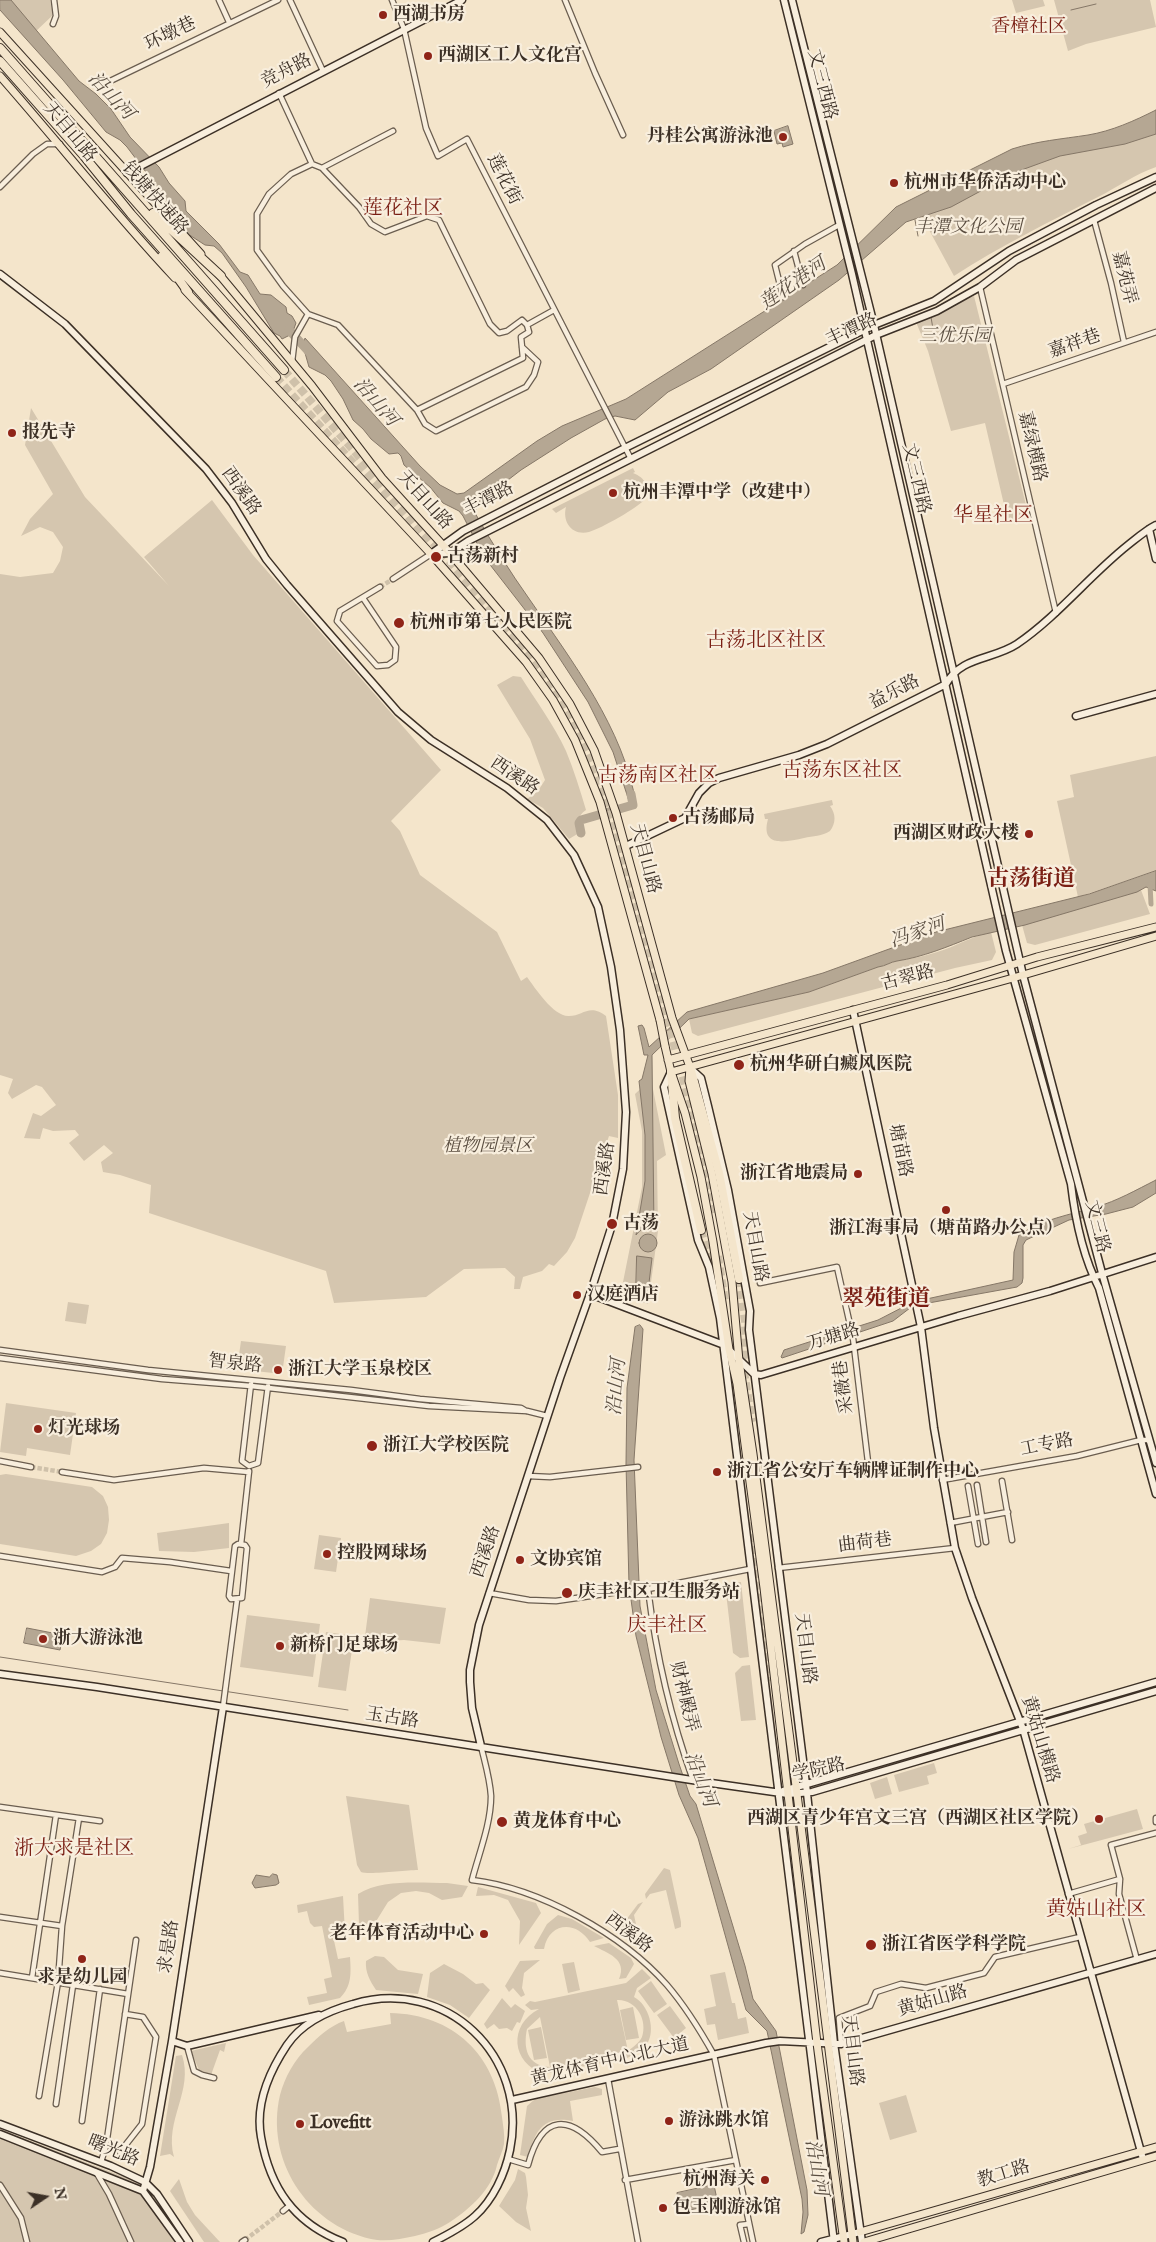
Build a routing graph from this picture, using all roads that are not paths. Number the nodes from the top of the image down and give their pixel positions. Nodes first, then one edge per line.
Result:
1 (54, 0) edge
2 (218, 0) edge
3 (278, 0) edge
4 (290, 0) edge
5 (392, 0) edge
6 (462, 0) edge
7 (565, 0) edge
8 (784, 0) edge
9 (792, 0) edge
10 (229, 22) junction
11 (53, 24) dead end
12 (404, 29) junction
13 (0, 32) edge
14 (0, 48) edge
15 (0, 61) edge
16 (323, 70) junction
17 (0, 76) edge
18 (104, 84) dead end
19 (279, 93) junction
20 (393, 131) dead end
21 (50, 132) junction
22 (623, 135) dead end
23 (47, 144) junction
24 (60, 144) junction
25 (312, 164) junction
26 (322, 168) junction
27 (127, 173) junction
28 (113, 175) junction
29 (1156, 177) edge
30 (0, 187) edge
31 (1156, 188) edge
32 (131, 214) junction
33 (1094, 220) junction
34 (840, 225) junction
35 (794, 251) junction
36 (0, 274) edge
37 (221, 276) junction
38 (803, 285) dead end
39 (980, 287) junction
40 (188, 292) junction
41 (783, 297) dead end
42 (554, 310) junction
43 (308, 314) junction
44 (528, 325) junction
45 (874, 325) junction
46 (865, 330) junction
47 (1156, 332) edge
48 (876, 335) junction
49 (867, 340) junction
50 (1124, 342) junction
51 (522, 347) junction
52 (292, 363) junction
53 (284, 370) tunnel mouth
54 (276, 377) tunnel mouth
55 (1003, 384) junction
56 (417, 410) junction
57 (626, 448) junction
58 (631, 458) junction
59 (1156, 525) edge
60 (1149, 528) junction
61 (443, 545) junction
62 (450, 553) junction
63 (431, 554) junction
64 (1156, 558) edge
65 (393, 579) tunnel mouth
66 (380, 587) tunnel mouth
67 (362, 598) junction
68 (1056, 613) junction
69 (952, 672) junction
70 (946, 684) junction
71 (1156, 694) edge
72 (1076, 716) dead end
73 (626, 846) junction
74 (1153, 928) edge
75 (1154, 936) edge
76 (1021, 963) junction
77 (1010, 967) junction
78 (1023, 975) junction
79 (1013, 978) junction
80 (853, 1010) junction
81 (856, 1021) junction
82 (685, 1056) junction
83 (668, 1060) junction
84 (690, 1067) junction
85 (671, 1072) junction
86 (701, 1230) tunnel mouth
87 (1156, 1257) edge
88 (1102, 1273) junction
89 (1093, 1277) junction
90 (739, 1279) tunnel mouth
91 (760, 1283) dead end
92 (590, 1294) junction
93 (921, 1327) junction
94 (726, 1347) junction
95 (854, 1348) junction
96 (0, 1350) edge
97 (0, 1358) edge
98 (739, 1361) junction
99 (754, 1374) junction
100 (268, 1382) junction
101 (251, 1383) junction
102 (268, 1388) junction
103 (527, 1411) junction
104 (547, 1416) junction
105 (1141, 1440) junction
106 (1153, 1440) edge
107 (0, 1461) edge
108 (1156, 1463) edge
109 (249, 1466) junction
110 (31, 1467) tunnel mouth
111 (637, 1467) dead end
112 (859, 1469) dead end
113 (62, 1472) tunnel mouth
114 (249, 1472) junction
115 (528, 1476) junction
116 (942, 1480) junction
117 (1002, 1481) dead end
118 (977, 1485) dead end
119 (968, 1486) dead end
120 (1156, 1494) edge
121 (1008, 1512) junction
122 (982, 1517) junction
123 (974, 1519) junction
124 (950, 1523) junction
125 (1012, 1540) dead end
126 (986, 1542) dead end
127 (241, 1544) junction
128 (978, 1544) dead end
129 (955, 1548) junction
130 (0, 1556) edge
131 (778, 1568) junction
132 (750, 1569) junction
133 (231, 1571) junction
134 (648, 1589) junction
135 (489, 1593) junction
136 (236, 1600) junction
137 (0, 1674) edge
138 (1156, 1682) edge
139 (1156, 1690) edge
140 (222, 1707) junction
141 (1020, 1720) junction
142 (1022, 1729) junction
143 (481, 1746) junction
144 (690, 1779) junction
145 (806, 1784) junction
146 (797, 1790) junction
147 (788, 1791) junction
148 (779, 1792) junction
149 (806, 1793) junction
150 (0, 1807) edge
151 (56, 1815) junction
152 (79, 1818) junction
153 (100, 1821) dead end
154 (1156, 1833) edge
155 (1120, 1879) junction
156 (1068, 1894) junction
157 (0, 1917) edge
158 (39, 1922) junction
159 (62, 1926) junction
160 (1080, 1937) junction
161 (136, 1940) dead end
162 (1156, 1954) edge
163 (1137, 1960) junction
164 (0, 1973) edge
165 (1090, 1973) junction
166 (32, 1978) junction
167 (58, 1982) junction
168 (72, 1985) junction
169 (100, 1990) junction
170 (128, 1994) junction
171 (125, 2014) junction
172 (322, 2014) junction
173 (172, 2041) junction
174 (813, 2043) junction
175 (834, 2043) junction
176 (187, 2046) junction
177 (714, 2055) junction
178 (214, 2078) dead end
179 (608, 2079) junction
180 (40, 2096) dead end
181 (512, 2100) junction
182 (56, 2104) dead end
183 (82, 2121) dead end
184 (0, 2124) edge
185 (0, 2134) edge
186 (1156, 2147) edge
187 (619, 2149) junction
188 (1141, 2151) junction
189 (120, 2152) dead end
190 (1156, 2156) edge
191 (508, 2159) junction
192 (1143, 2159) junction
193 (736, 2160) junction
194 (101, 2162) junction
195 (95, 2170) junction
196 (625, 2180) junction
197 (145, 2182) junction
198 (0, 2185) edge
199 (143, 2191) junction
200 (289, 2206) junction
201 (283, 2211) tunnel mouth
202 (749, 2224) junction
203 (860, 2232) junction
204 (852, 2238) edge
205 (839, 2240) edge
206 (27, 2242) edge
207 (131, 2242) edge
208 (180, 2242) edge
209 (189, 2242) edge
210 (343, 2242) edge
211 (433, 2242) edge
212 (638, 2242) edge
213 (744, 2242) edge
214 (753, 2242) edge
215 (821, 2242) edge
216 (863, 2242) edge

1 - 11 street
2 - 10 street
3 - 10 street, 环墩巷
4 - 16 street
5 - 12 street, 莲花街
6 - 12 main road, 竞舟路
7 - 22 street
8 - 34 main road, 文三西路
9 - 45 main road, 文三西路
10 - 18 street, 环墩巷
12 - 16 main road, 竞舟路
12 - 42 street, 莲花街
13 - 27 main road, 天目山路
14 - 28 highway, 钱塘快速路
15 - 32 highway, 钱塘快速路
16 - 19 main road, 竞舟路
17 - 21 main road, 天目山路
19 - 25 street
19 - 27 main road, 竞舟路
20 - 26 street
21 - 23 street
21 - 24 main road, 天目山路
23 - 24 street
23 - 30 street
24 - 40 main road, 天目山路
25 - 26 street
25 - 43 street
26 - 44 street
27 - 37 main road, 天目山路
28 - 37 highway
28 - 53 highway, 钱塘快速路
29 - 45 main road, 丰潭路
31 - 33 main road, 丰潭路
32 - 40 highway
32 - 54 highway, 钱塘快速路
33 - 39 main road, 丰潭路
33 - 50 street, 嘉苑弄
34 - 35 street
34 - 46 main road, 文三西路
35 - 38 street
35 - 41 street
36 - 92 main road, 西溪路
37 - 52 main road, 天目山路
39 - 48 main road, 丰潭路
39 - 55 street, 嘉绿横路
40 - 63 main road, 天目山路
42 - 44 street
42 - 57 street, 莲花街
43 - 52 street
43 - 56 street
44 - 51 street
45 - 46 main road, 丰潭路
45 - 48 main road, 文三西路
46 - 49 main road, 文三西路
46 - 57 main road, 丰潭路
47 - 50 street, 嘉祥巷
48 - 49 main road, 丰潭路
48 - 69 main road, 文三西路
49 - 58 main road, 丰潭路
49 - 70 main road, 文三西路
50 - 55 street, 嘉祥巷
51 - 56 street
51 - 56 street
52 - 61 main road, 天目山路
55 - 68 street, 嘉绿横路
57 - 58 street
57 - 61 main road, 丰潭路
58 - 62 main road, 丰潭路
59 - 60 main road
60 - 64 main road
60 - 68 main road
61 - 62 main road, 天目山路
61 - 63 main road, 丰潭路
62 - 63 main road
62 - 73 main road, 天目山路
63 - 65 street
63 - 83 main road, 天目山路, bridge
66 - 67 street
67 - 67 street
68 - 69 main road
69 - 70 main road, 益乐路
69 - 76 main road, 文三西路
70 - 73 main road, 益乐路
70 - 77 main road, 文三西路
71 - 72 main road
73 - 82 main road, 天目山路
74 - 76 main road, 古翠路
75 - 78 main road, 古翠路
76 - 77 main road, 古翠路
76 - 78 main road, 文三路
77 - 79 main road, 文三路
77 - 80 main road, 古翠路
78 - 79 main road, 古翠路
78 - 88 main road, 文三路
79 - 81 main road, 古翠路
79 - 89 main road, 文三路
80 - 81 main road, 塘苗路
80 - 82 main road, 古翠路
81 - 84 main road, 古翠路
81 - 93 main road, 塘苗路
82 - 83 main road, 古翠路
82 - 84 main road, 天目山路
83 - 85 main road, 天目山路
84 - 85 main road, 古翠路
84 - 90 highway
84 - 98 main road, 天目山路
84 - 99 main road, 天目山路
85 - 86 highway
85 - 94 main road, 天目山路
85 - 94 main road, 天目山路
87 - 88 main road, 万塘路
88 - 89 main road, 万塘路
88 - 106 main road, 文三路
89 - 93 main road, 万塘路
89 - 105 main road, 文三路
91 - 95 street, 采薇巷
92 - 94 main road
92 - 104 main road, 西溪路
93 - 95 main road, 万塘路
93 - 116 main road, 黄姑山横路
94 - 98 main road
94 - 132 main road, 天目山路
94 - 147 main road, 天目山路
95 - 99 main road, 万塘路
95 - 112 street, 采薇巷
96 - 101 street, 智泉路
97 - 101 street, 智泉路
98 - 99 main road
98 - 146 main road, 天目山路
99 - 131 main road, 天目山路
100 - 101 street, 智泉路
100 - 102 street
100 - 103 street, 智泉路
101 - 102 street, 智泉路
101 - 109 street
102 - 103 street, 智泉路
102 - 109 street
103 - 104 street, 智泉路
104 - 115 main road, 西溪路
105 - 106 street, 工专路
105 - 116 street, 工专路
105 - 120 main road, 文三路
106 - 108 main road, 文三路
107 - 110 street
109 - 114 street
111 - 115 street
113 - 114 street
114 - 127 street
115 - 135 main road, 西溪路
116 - 124 main road, 黄姑山横路
117 - 121 street
118 - 122 street
119 - 123 street
121 - 122 street
121 - 125 street
122 - 123 street
122 - 126 street
123 - 124 street
123 - 128 street
124 - 129 main road, 黄姑山横路
127 - 133 street
127 - 136 street
129 - 131 street, 曲荷巷
129 - 141 main road, 黄姑山横路
130 - 133 street
131 - 145 main road, 天目山路
132 - 134 street
132 - 148 main road, 天目山路
133 - 136 street
134 - 135 street
134 - 144 street, 财神殿弄
135 - 143 main road, 西溪路
136 - 140 street
137 - 140 main road, 玉古路
138 - 141 main road, 学院路
139 - 142 main road, 学院路
140 - 143 main road, 玉古路
140 - 173 main road, 求是路
141 - 142 main road, 黄姑山横路
141 - 145 main road, 学院路
142 - 149 main road, 学院路
142 - 156 main road, 黄姑山横路
143 - 144 main road, 玉古路
143 - 177 street, 西溪路
144 - 148 main road, 玉古路
145 - 146 main road, 学院路
145 - 149 main road, 天目山路
146 - 147 main road, 学院路
146 - 149 main road, 学院路
146 - 175 main road, 天目山路
147 - 148 main road, 学院路
147 - 174 main road, 天目山路
148 - 174 main road, 天目山路
149 - 175 main road, 天目山路
150 - 151 street
151 - 152 street
151 - 158 street
152 - 153 street
152 - 159 street
154 - 155 street
155 - 156 street
155 - 163 street
156 - 160 main road, 黄姑山横路
157 - 158 street
158 - 159 street
158 - 166 street
159 - 167 street
160 - 165 main road, 黄姑山横路
160 - 175 street
161 - 170 street
162 - 163 main road, 黄姑山路
163 - 165 main road, 黄姑山路
164 - 166 street
165 - 175 main road, 黄姑山路
165 - 188 main road, 黄姑山横路
166 - 167 street
167 - 168 street
167 - 180 street
168 - 169 street
168 - 182 street
169 - 170 street
169 - 183 street
170 - 171 street
171 - 189 street
171 - 194 street
172 - 176 main road
172 - 181 main road
172 - 200 main road
173 - 176 main road
173 - 197 main road, 求是路
174 - 175 main road, 黄姑山路
174 - 177 main road, 黄姑山路
174 - 205 main road, 天目山路
175 - 203 main road, 天目山路
175 - 204 main road, 天目山路
176 - 178 street
177 - 179 main road, 黄龙体育中心北大道
177 - 193 street, 西溪路
179 - 181 main road, 黄龙体育中心北大道
179 - 187 street
181 - 191 main road
184 - 194 main road, 曙光路
185 - 195 main road, 曙光路
186 - 188 main road, 教工路
187 - 191 street
187 - 196 street
188 - 192 main road, 黄姑山横路
188 - 203 main road, 教工路
190 - 192 main road, 教工路
191 - 211 main road
192 - 216 main road, 教工路
193 - 196 street
193 - 202 street, 西溪路
194 - 197 main road, 曙光路
195 - 199 main road, 曙光路
195 - 207 street
196 - 212 street
197 - 199 main road, 求是路
197 - 209 main road, 曙光路
198 - 206 street
199 - 208 main road, 曙光路
200 - 201 street
200 - 210 main road
202 - 213 street
202 - 214 street, 西溪路
203 - 204 main road
203 - 216 main road, 天目山路
204 - 205 main road
205 - 215 main road

